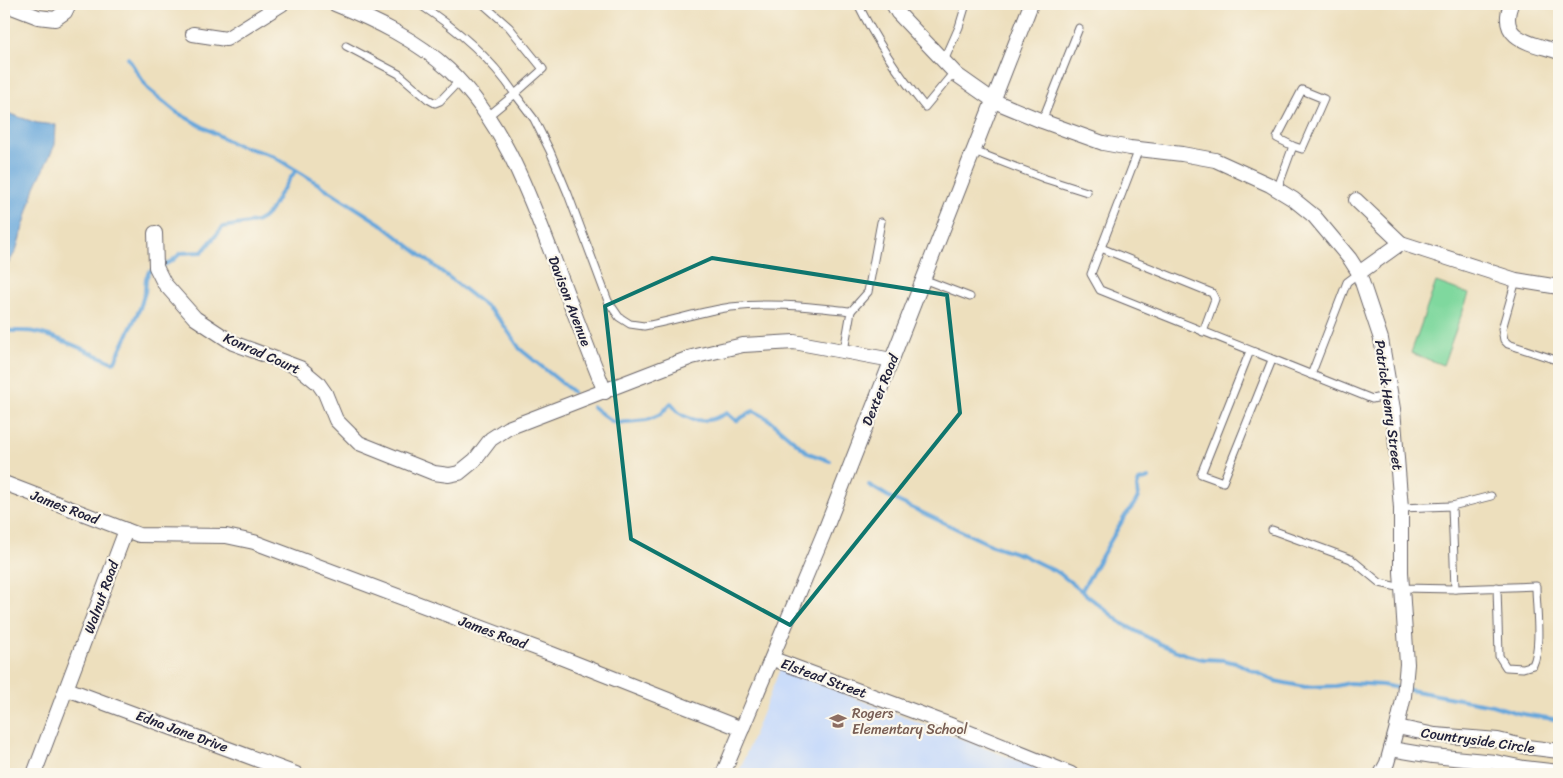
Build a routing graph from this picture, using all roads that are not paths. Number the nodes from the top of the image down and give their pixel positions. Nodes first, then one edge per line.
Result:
1 (4, 4) edge
2 (69, 4) edge
3 (282, 4) edge
4 (335, 4) edge
5 (419, 4) edge
6 (483, 4) edge
7 (858, 4) edge
8 (893, 4) edge
9 (966, 4) edge
10 (1031, 4) edge
11 (1511, 4) edge
12 (1079, 28) dead end
13 (193, 34) dead end
14 (346, 46) dead end
15 (1559, 52) edge
16 (944, 62) junction
17 (954, 72) junction
18 (459, 81) junction
19 (515, 94) junction
20 (994, 101) junction
21 (487, 117) junction
22 (1042, 121) junction
23 (1293, 146) junction
24 (1139, 149) junction
25 (974, 151) junction
26 (1277, 190) junction
27 (1087, 192) dead end
28 (1356, 200) dead end
29 (881, 222) dead end
30 (155, 233) dead end
31 (1401, 243) junction
32 (1101, 248) junction
33 (1359, 273) junction
34 (924, 279) junction
35 (1516, 280) junction
36 (1559, 287) edge
37 (970, 297) dead end
38 (850, 311) junction
39 (1203, 332) junction
40 (1250, 350) junction
41 (844, 351) junction
42 (892, 360) junction
43 (1272, 360) junction
44 (1559, 361) edge
45 (1311, 375) junction
46 (605, 392) junction
47 (1390, 395) junction
48 (4, 483) edge
49 (1491, 496) dead end
50 (1452, 506) junction
51 (1402, 508) junction
52 (126, 530) junction
53 (1272, 530) dead end
54 (1497, 587) junction
55 (1402, 588) junction
56 (1455, 589) junction
57 (773, 659) junction
58 (67, 689) junction
59 (1397, 727) junction
60 (742, 729) junction
61 (1391, 749) junction
62 (1559, 751) edge
63 (1559, 772) edge
64 (34, 774) edge
65 (296, 774) edge
66 (724, 774) edge
67 (1071, 774) edge
68 (1381, 774) edge

1 - 2 street
3 - 13 street
4 - 18 street, Davison Avenue
5 - 19 lane
6 - 19 lane
7 - 17 lane
8 - 16 street, Patrick Henry Street
9 - 16 lane
10 - 20 street, Dexter Road
11 - 15 street
12 - 22 lane
14 - 18 lane
16 - 17 street, Patrick Henry Street
17 - 20 street, Patrick Henry Street
18 - 21 street, Davison Avenue
19 - 21 lane
19 - 38 lane
20 - 22 street, Patrick Henry Street
20 - 25 street, Dexter Road
21 - 46 street, Davison Avenue
22 - 24 street, Patrick Henry Street
23 - 23 lane
23 - 26 lane
24 - 26 street, Patrick Henry Street
24 - 32 lane
25 - 27 lane
25 - 34 street, Dexter Road
26 - 33 street, Patrick Henry Street
28 - 31 street
29 - 38 lane
30 - 46 street, Konrad Court
31 - 33 street
31 - 35 street
32 - 39 lane
32 - 39 lane
33 - 45 lane
33 - 47 street, Patrick Henry Street
34 - 37 lane
34 - 42 street, Dexter Road
35 - 36 street
35 - 44 lane
38 - 41 lane
39 - 40 lane
40 - 43 lane
40 - 43 lane
41 - 42 street
41 - 46 street
42 - 57 street, Dexter Road
43 - 45 lane
45 - 47 lane
47 - 51 street, Patrick Henry Street
48 - 52 street, James Road
49 - 50 lane
50 - 51 lane
50 - 56 lane
51 - 55 street, Patrick Henry Street
52 - 58 street, Walnut Road
52 - 60 street, James Road
53 - 55 lane
54 - 54 lane
54 - 56 lane
55 - 56 lane
55 - 59 street, Patrick Henry Street
57 - 60 street, Dexter Road
57 - 67 street, Elstead Street
58 - 64 street, Walnut Road
58 - 65 street, Edna Jane Drive
59 - 61 street, Patrick Henry Street
59 - 62 street, Countryside Circle
60 - 66 street, Dexter Road
61 - 63 street, Countryside Circle
61 - 68 street, Patrick Henry Street

